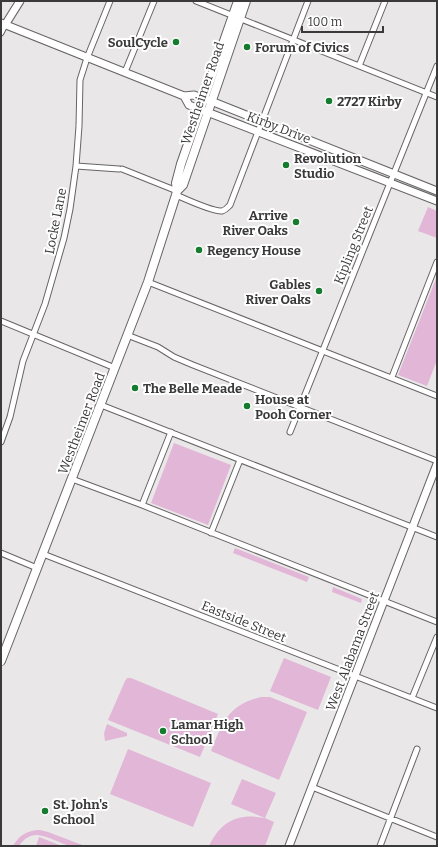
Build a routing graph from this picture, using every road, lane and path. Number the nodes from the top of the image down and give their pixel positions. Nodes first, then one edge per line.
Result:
1 (20, 1) edge
2 (110, 1) edge
3 (154, 1) edge
4 (196, 1) edge
5 (238, 1) edge
6 (246, 1) edge
7 (308, 1) edge
8 (385, 1) edge
9 (236, 17) junction
10 (3, 24) edge
11 (1, 34) edge
12 (293, 39) junction
13 (87, 58) junction
14 (359, 66) junction
15 (437, 66) edge
16 (125, 72) junction
17 (426, 92) junction
18 (184, 96) junction
19 (437, 97) edge
20 (207, 100) junction
21 (204, 110) junction
22 (261, 122) junction
23 (258, 131) junction
24 (76, 166) junction
25 (394, 174) junction
26 (390, 183) junction
27 (437, 191) edge
28 (176, 193) junction
29 (437, 201) edge
30 (437, 262) edge
31 (148, 282) junction
32 (1, 321) edge
33 (33, 335) junction
34 (127, 335) junction
35 (322, 350) junction
36 (115, 368) junction
37 (392, 377) junction
38 (437, 396) edge
39 (101, 405) junction
40 (300, 406) junction
41 (171, 432) junction
42 (290, 432) dead end
43 (1, 442) edge
44 (240, 460) junction
45 (437, 461) edge
46 (437, 464) edge
47 (72, 479) junction
48 (142, 505) junction
49 (413, 527) junction
50 (212, 533) junction
51 (437, 537) edge
52 (1, 553) edge
53 (43, 554) junction
54 (37, 568) junction
55 (384, 601) junction
56 (437, 622) edge
57 (437, 637) edge
58 (1, 661) edge
59 (355, 676) junction
60 (412, 698) junction
61 (437, 708) edge
62 (417, 749) dead end
63 (312, 787) junction
64 (390, 818) junction
65 (437, 837) edge
66 (289, 846) edge
67 (380, 846) edge

1 - 10 main road
2 - 13 street, Locke Lane
3 - 16 street
4 - 9 street
5 - 9 main road, Westheimer Road
6 - 9 main road, Westheimer Road
7 - 12 street
8 - 14 street
9 - 12 street
9 - 20 main road, Westheimer Road
10 - 11 street
10 - 13 main road, Kirby Drive
12 - 14 street
12 - 22 street
13 - 16 main road, Kirby Drive
13 - 24 street, Locke Lane
14 - 17 street
15 - 17 street, Kipling Street
16 - 18 main road, Kirby Drive
17 - 19 street
17 - 25 street, Kipling Street
18 - 20 main road, Kirby Drive
18 - 21 main road, Kirby Drive
20 - 21 main road, Westheimer Road
20 - 22 main road, Kirby Drive
21 - 23 main road, Kirby Drive
21 - 28 main road, Westheimer Road
22 - 23 street
22 - 25 main road, Kirby Drive
23 - 26 main road, Kirby Drive
23 - 28 street
24 - 28 street
24 - 33 street, Locke Lane
25 - 26 street, Kipling Street
25 - 27 main road, Kirby Drive
26 - 29 main road, Kirby Drive
26 - 35 street, Kipling Street
28 - 31 main road, Westheimer Road
30 - 37 street
31 - 34 main road, Westheimer Road
31 - 35 street
32 - 33 street
33 - 36 street
33 - 43 street, Locke Lane
34 - 36 main road, Westheimer Road
34 - 40 street
35 - 37 street
35 - 40 street, Kipling Street
36 - 39 main road, Westheimer Road
37 - 38 street
39 - 41 street
39 - 47 main road, Westheimer Road
40 - 42 street, Kipling Street
40 - 45 street
41 - 44 street
41 - 48 street
44 - 49 street
44 - 50 street
46 - 49 main road, West Alabama Street
47 - 48 street
47 - 53 main road, Westheimer Road
48 - 50 street
49 - 51 street
49 - 55 main road, West Alabama Street
50 - 55 street
52 - 54 street
53 - 54 main road, Westheimer Road
53 - 59 street, Eastside Street
54 - 58 main road, Westheimer Road
55 - 56 street
55 - 59 main road, West Alabama Street
57 - 60 street
59 - 60 street, Eastside Street
59 - 63 main road, West Alabama Street
60 - 61 street, Eastside Street
62 - 64 street
63 - 64 street
63 - 66 main road, West Alabama Street
64 - 65 street
64 - 67 street

